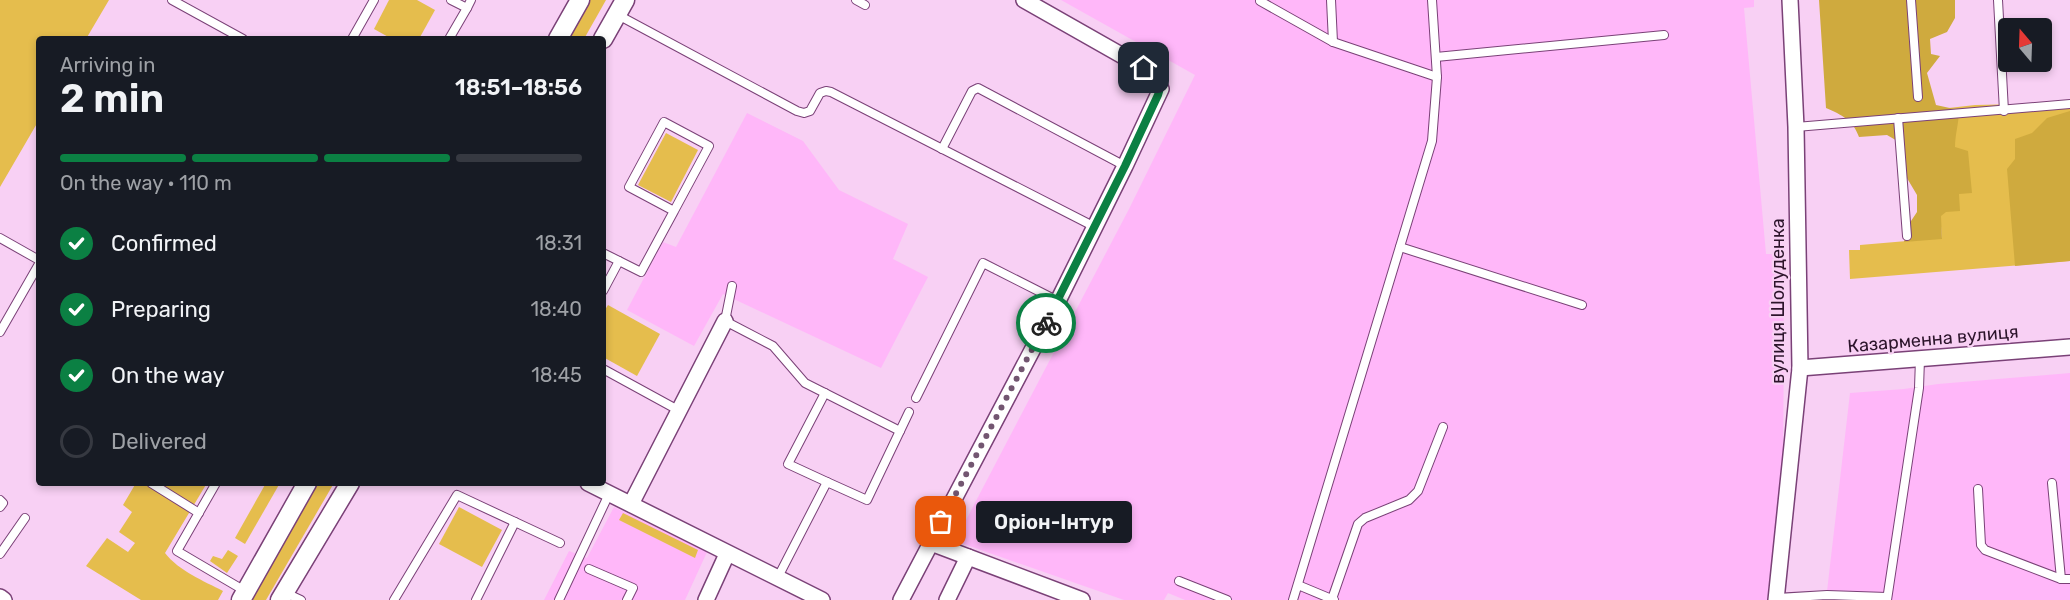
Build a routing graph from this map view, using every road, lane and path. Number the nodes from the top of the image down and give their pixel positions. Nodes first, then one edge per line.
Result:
1 (172, 0) edge
2 (374, 0) edge
3 (451, 0) edge
4 (471, 0) edge
5 (580, 0) edge
6 (856, 0) edge
7 (1024, 0) edge
8 (1260, 0) edge
9 (1331, 0) edge
10 (1431, 0) edge
11 (1790, 0) edge
12 (1911, 0) edge
13 (1998, 0) edge
14 (866, 5) dead end
15 (621, 7) edge
16 (466, 8) junction
17 (1664, 35) dead end
18 (238, 36) edge
19 (354, 36) edge
20 (451, 36) edge
21 (560, 36) edge
22 (605, 36) edge
23 (1334, 42) junction
24 (1436, 57) junction
25 (1437, 77) junction
26 (1918, 96) dead end
27 (2070, 104) edge
28 (2004, 111) junction
29 (1899, 118) junction
30 (1796, 127) junction
31 (942, 149) junction
32 (1125, 166) junction
33 (674, 211) junction
34 (1095, 227) junction
35 (1907, 236) dead end
36 (0, 238) edge
37 (1400, 247) junction
38 (606, 254) edge
39 (36, 260) edge
40 (619, 261) junction
41 (36, 267) edge
42 (606, 285) edge
43 (732, 286) dead end
44 (1058, 301) junction
45 (1582, 305) dead end
46 (725, 321) junction
47 (0, 332) edge
48 (2070, 347) edge
49 (1920, 359) junction
50 (1800, 369) junction
51 (606, 371) edge
52 (825, 393) junction
53 (916, 398) dead end
54 (678, 410) junction
55 (909, 412) dead end
56 (1443, 428) dead end
57 (900, 430) junction
58 (827, 482) junction
59 (2052, 483) dead end
60 (156, 486) edge
61 (214, 486) edge
62 (306, 486) edge
63 (348, 486) edge
64 (594, 486) edge
65 (1978, 489) dead end
66 (609, 494) junction
67 (0, 501) edge
68 (631, 504) junction
69 (0, 507) edge
70 (199, 513) junction
71 (25, 518) dead end
72 (515, 522) junction
73 (560, 543) dead end
74 (931, 543) junction
75 (0, 554) edge
76 (727, 554) junction
77 (968, 557) junction
78 (590, 569) dead end
79 (777, 579) junction
80 (2066, 579) edge
81 (1179, 580) dead end
82 (1298, 585) junction
83 (243, 596) edge
84 (282, 596) edge
85 (0, 597) edge
86 (1887, 598) edge
87 (1333, 599) edge
88 (1776, 599) edge
89 (4, 600) edge
90 (301, 600) edge
91 (394, 600) edge
92 (476, 600) edge
93 (559, 600) edge
94 (627, 600) edge
95 (706, 600) edge
96 (822, 600) edge
97 (901, 600) edge
98 (947, 600) edge
99 (1082, 600) edge
100 (1227, 600) edge
101 (1293, 600) edge

1 - 18 lane
2 - 19 lane
3 - 16 lane
4 - 16 lane
5 - 21 street
6 - 14 lane
7 - 32 street
8 - 23 lane
9 - 23 lane
10 - 24 lane
11 - 30 street, вулиця Шолуденка
12 - 26 lane
13 - 28 lane
15 - 22 street
15 - 31 lane
16 - 20 lane
17 - 24 lane
23 - 25 lane
24 - 25 lane
25 - 37 lane
27 - 28 lane
28 - 29 lane
29 - 30 lane
29 - 35 lane
30 - 50 street, вулиця Шолуденка
31 - 32 lane
31 - 34 lane
32 - 34 street
33 - 33 lane
33 - 40 lane
34 - 44 street
36 - 39 lane
37 - 45 lane
37 - 82 lane
38 - 40 lane
40 - 42 lane
41 - 47 lane
43 - 46 lane
44 - 53 lane
44 - 74 street
46 - 52 lane
46 - 54 street
48 - 49 street, Казарменна вулиця
49 - 50 street, Казарменна вулиця
49 - 86 lane
50 - 88 street, вулиця Шолуденка
51 - 54 lane
52 - 57 lane
52 - 58 lane
54 - 68 street
55 - 57 lane
56 - 87 lane
57 - 58 lane
58 - 79 lane
59 - 80 lane
60 - 70 lane
61 - 70 lane
62 - 83 street
63 - 84 street
64 - 66 street
65 - 80 lane
66 - 68 street
66 - 93 lane
67 - 69 lane
68 - 76 street
70 - 83 lane
71 - 75 lane
72 - 73 lane
72 - 91 lane
72 - 92 lane
74 - 77 street
74 - 97 street
76 - 79 street
76 - 95 street
77 - 98 street
77 - 99 street
78 - 94 lane
79 - 96 street
81 - 100 lane
82 - 87 lane
82 - 101 lane
84 - 90 lane
85 - 89 street
86 - 88 lane

